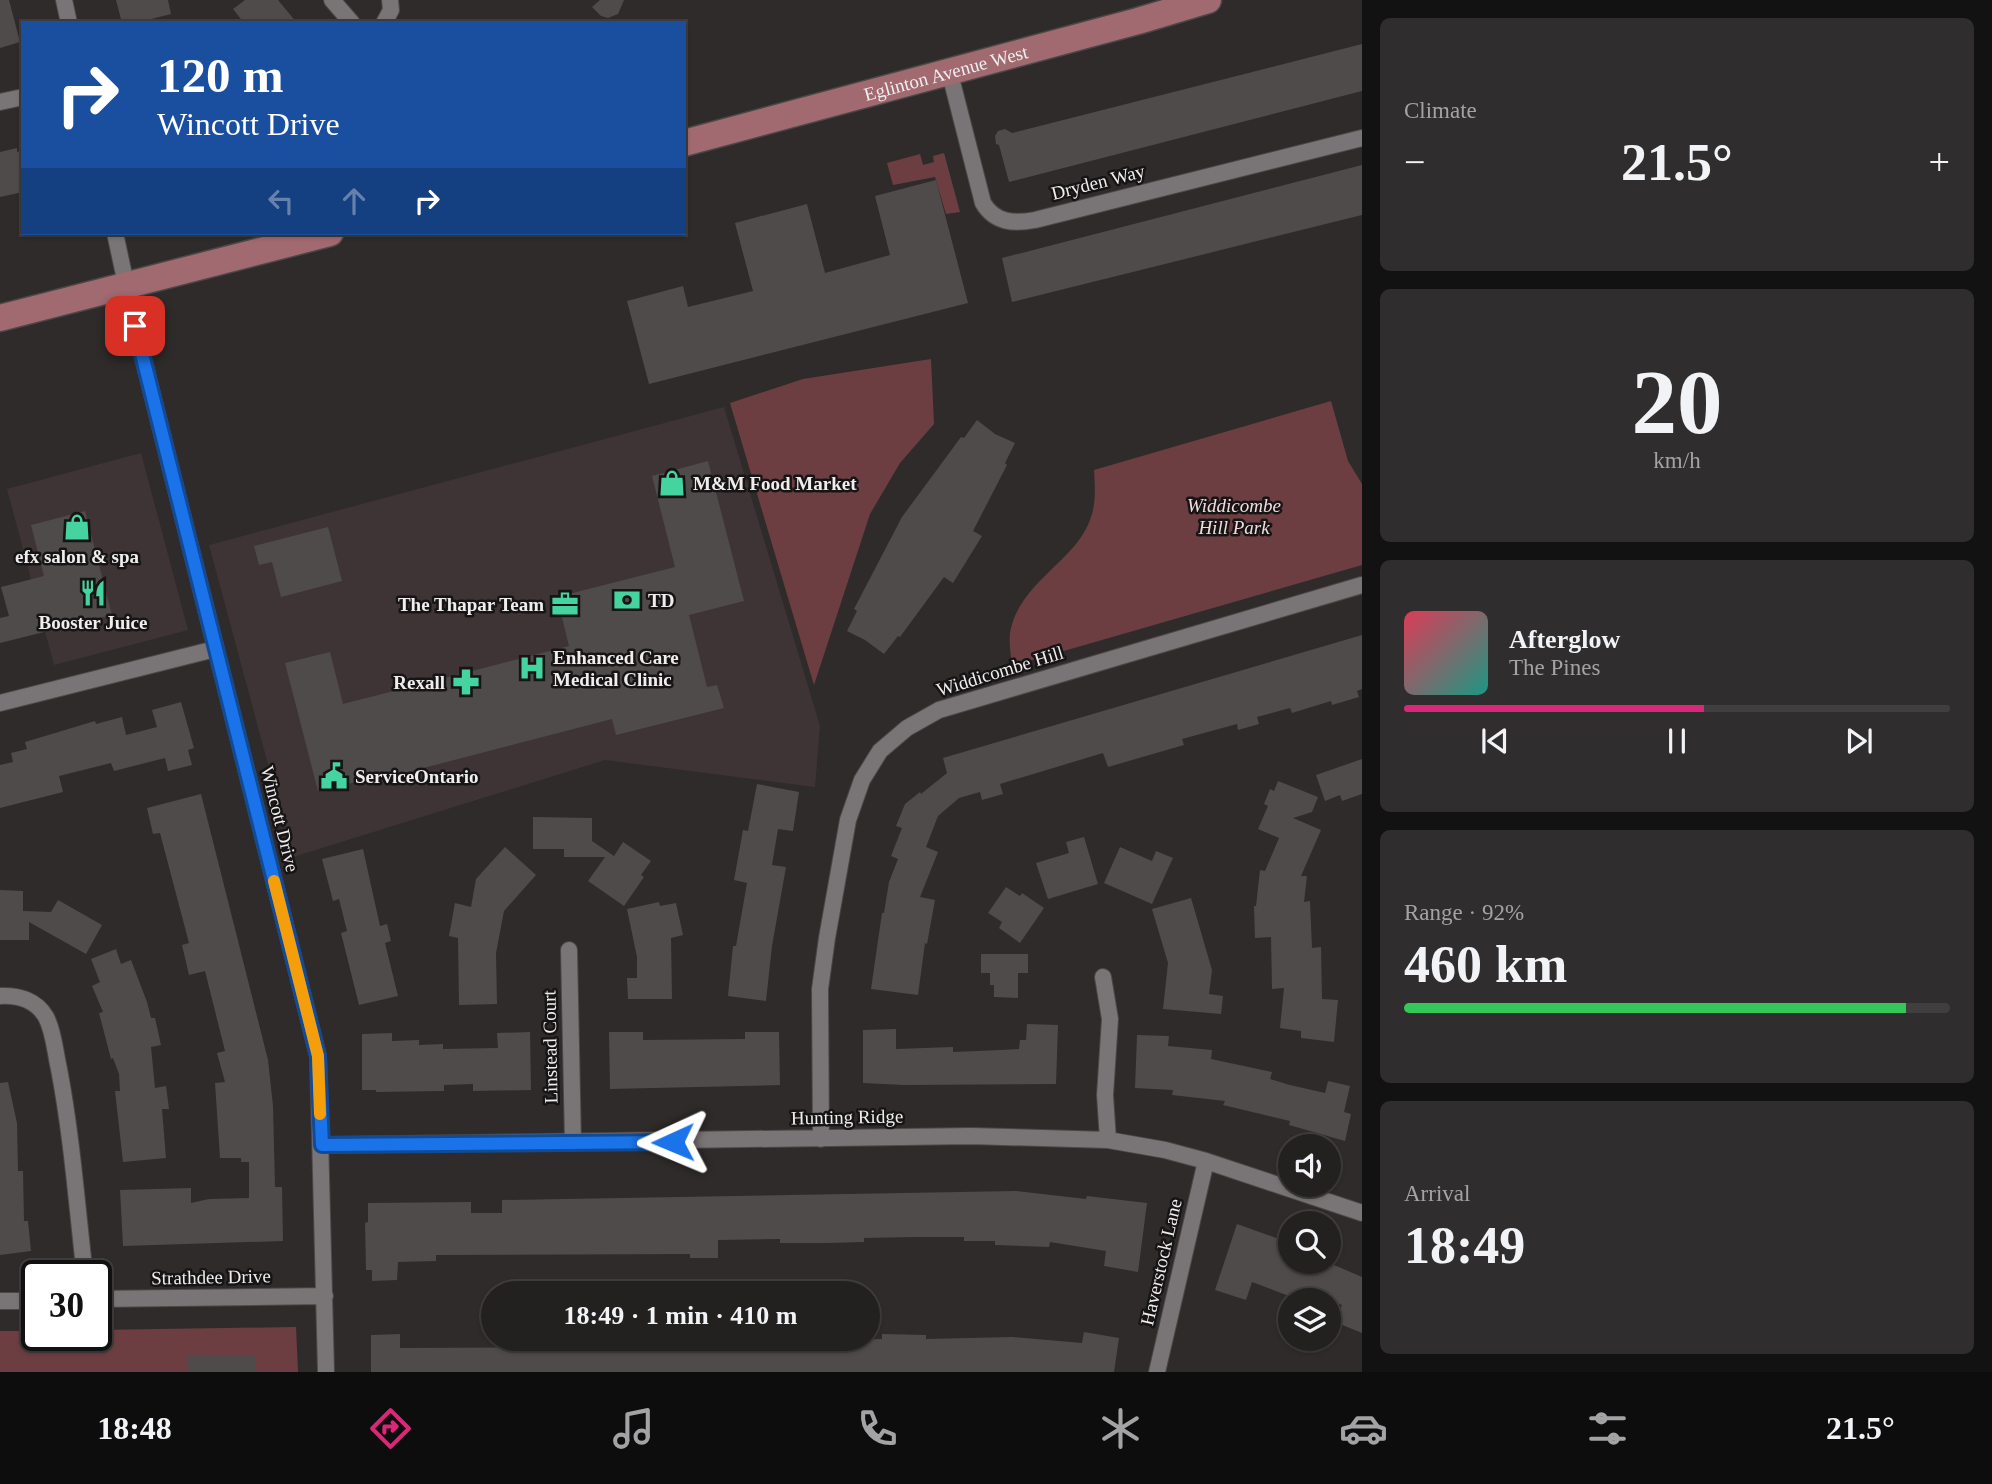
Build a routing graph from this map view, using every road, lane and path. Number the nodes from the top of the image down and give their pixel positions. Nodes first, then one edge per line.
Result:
1 (64, 0) edge
2 (390, 0) edge
3 (1208, 0) edge
4 (335, 1) edge
5 (69, 21) edge
6 (350, 21) edge
7 (385, 21) edge
8 (949, 70) junction
9 (21, 97) edge
10 (0, 102) edge
11 (1362, 138) edge
12 (686, 142) edge
13 (115, 235) edge
14 (322, 235) edge
15 (126, 284) junction
16 (0, 318) edge
17 (1362, 585) edge
18 (215, 649) junction
19 (0, 703) edge
20 (569, 950) dead end
21 (1103, 977) dead end
22 (0, 996) edge
23 (821, 1139) junction
24 (1108, 1140) junction
25 (573, 1143) junction
26 (322, 1145) junction
27 (1206, 1161) junction
28 (1362, 1213) edge
29 (83, 1260) edge
30 (326, 1296) junction
31 (112, 1299) edge
32 (0, 1301) edge
33 (21, 1301) edge
34 (326, 1372) edge
35 (1157, 1372) edge

1 - 5 street
2 - 7 street
3 - 8 main road, Eglinton Avenue West
4 - 6 street
8 - 11 street, Dryden Way
8 - 12 main road, Eglinton Avenue West
9 - 10 street
13 - 15 street, Wincott Drive
14 - 15 main road
15 - 16 main road
15 - 18 street, Wincott Drive
17 - 23 street, Widdicombe Hill
18 - 19 street
18 - 26 street, Wincott Drive
20 - 25 street, Linstead Court
21 - 24 street
22 - 29 street
23 - 24 street, Hunting Ridge
23 - 25 street, Hunting Ridge
24 - 27 street, Hunting Ridge
25 - 26 street, Hunting Ridge
26 - 30 street, Wincott Drive
27 - 28 street, Hunting Ridge
27 - 35 street, Haverstock Lane
30 - 31 street, Strathdee Drive
30 - 34 street, Wincott Drive
32 - 33 street

